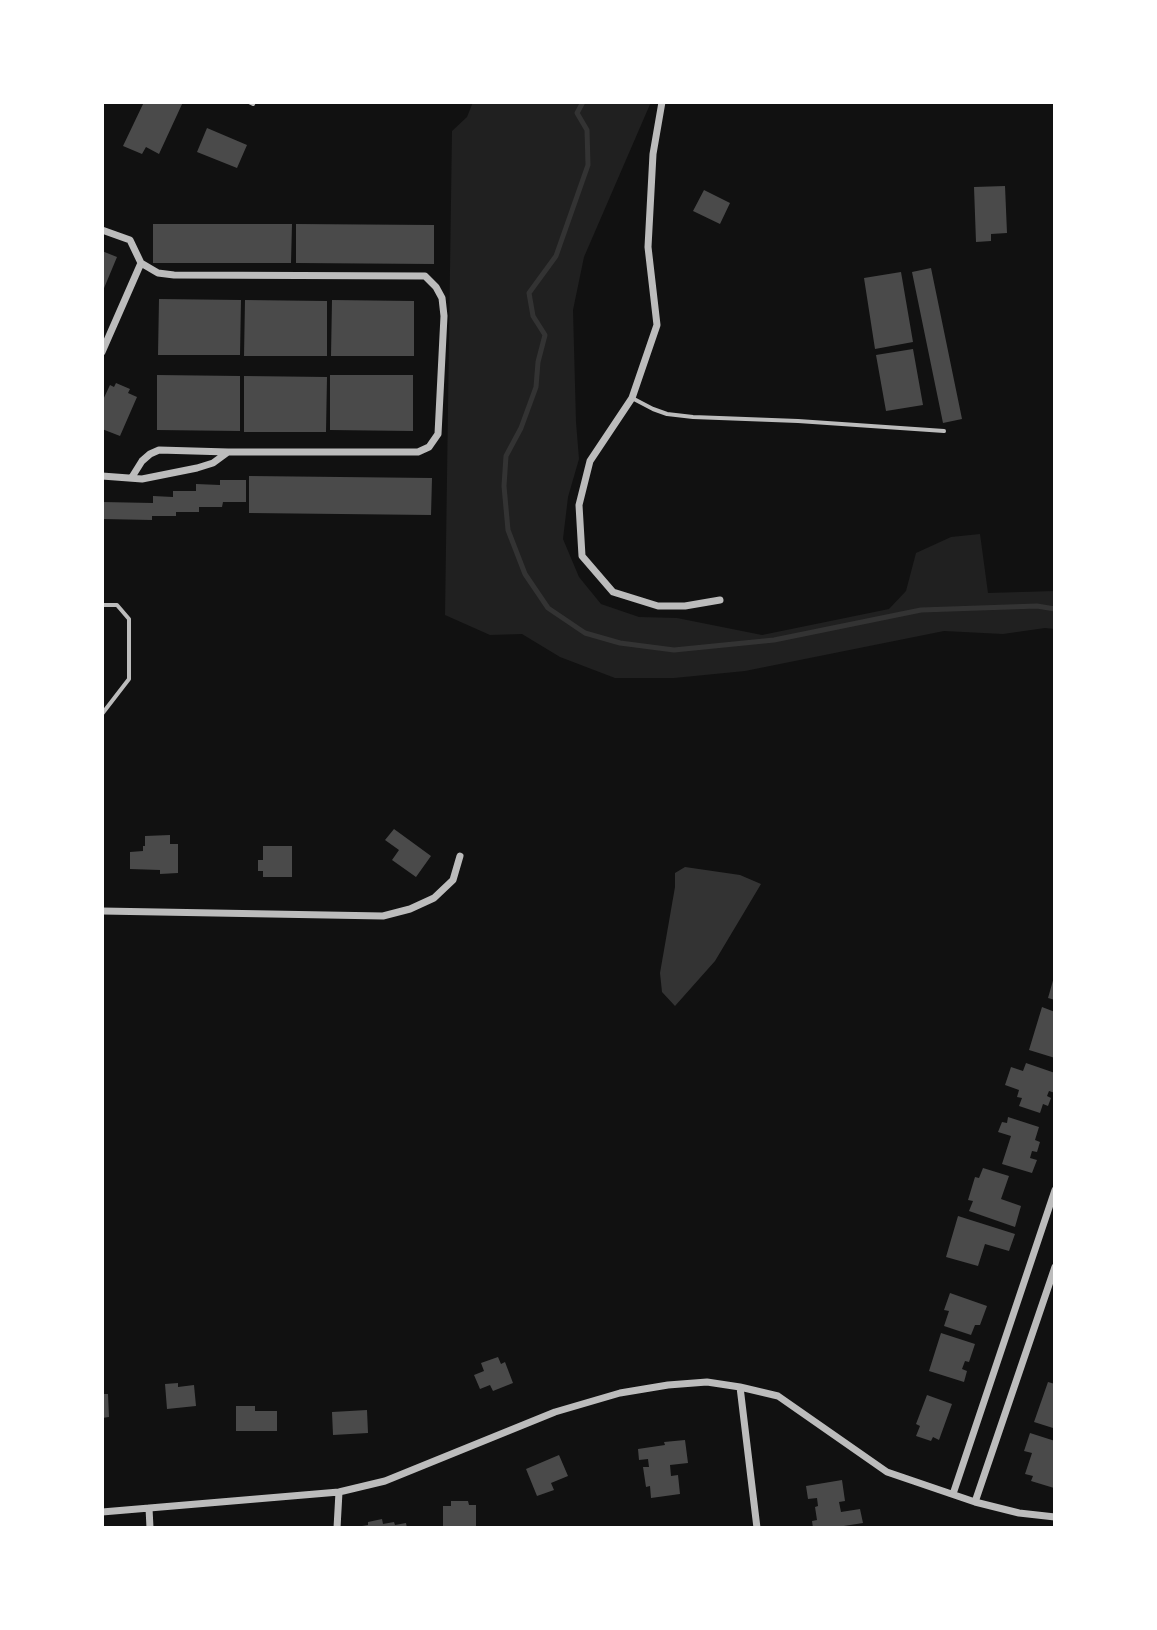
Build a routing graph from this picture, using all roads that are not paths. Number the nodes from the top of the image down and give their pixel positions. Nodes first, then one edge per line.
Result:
1 (662, 102) edge
2 (102, 230) edge
3 (141, 263) junction
4 (102, 352) edge
5 (632, 398) junction
6 (944, 431) dead end
7 (228, 452) junction
8 (102, 476) edge
9 (132, 477) junction
10 (720, 600) dead end
11 (102, 605) edge
12 (102, 714) edge
13 (460, 856) dead end
14 (102, 911) edge
15 (1055, 1190) edge
16 (1055, 1267) edge
17 (1045, 1298) junction
18 (1055, 1299) edge
19 (740, 1387) junction
20 (339, 1492) junction
21 (953, 1494) junction
22 (975, 1502) junction
23 (149, 1508) junction
24 (102, 1512) edge
25 (1055, 1517) edge
26 (150, 1528) edge
27 (337, 1528) edge
28 (757, 1528) edge

1 - 5 street
2 - 3 street
3 - 4 street
3 - 7 street
5 - 6 lane
5 - 10 street
7 - 9 street
7 - 9 street
8 - 9 street
11 - 12 lane
13 - 14 street
15 - 21 street
16 - 17 street
17 - 18 street
17 - 22 street
19 - 20 street
19 - 21 street
19 - 28 street
20 - 23 street
20 - 27 street
21 - 22 street
22 - 25 street
23 - 24 street
23 - 26 street

